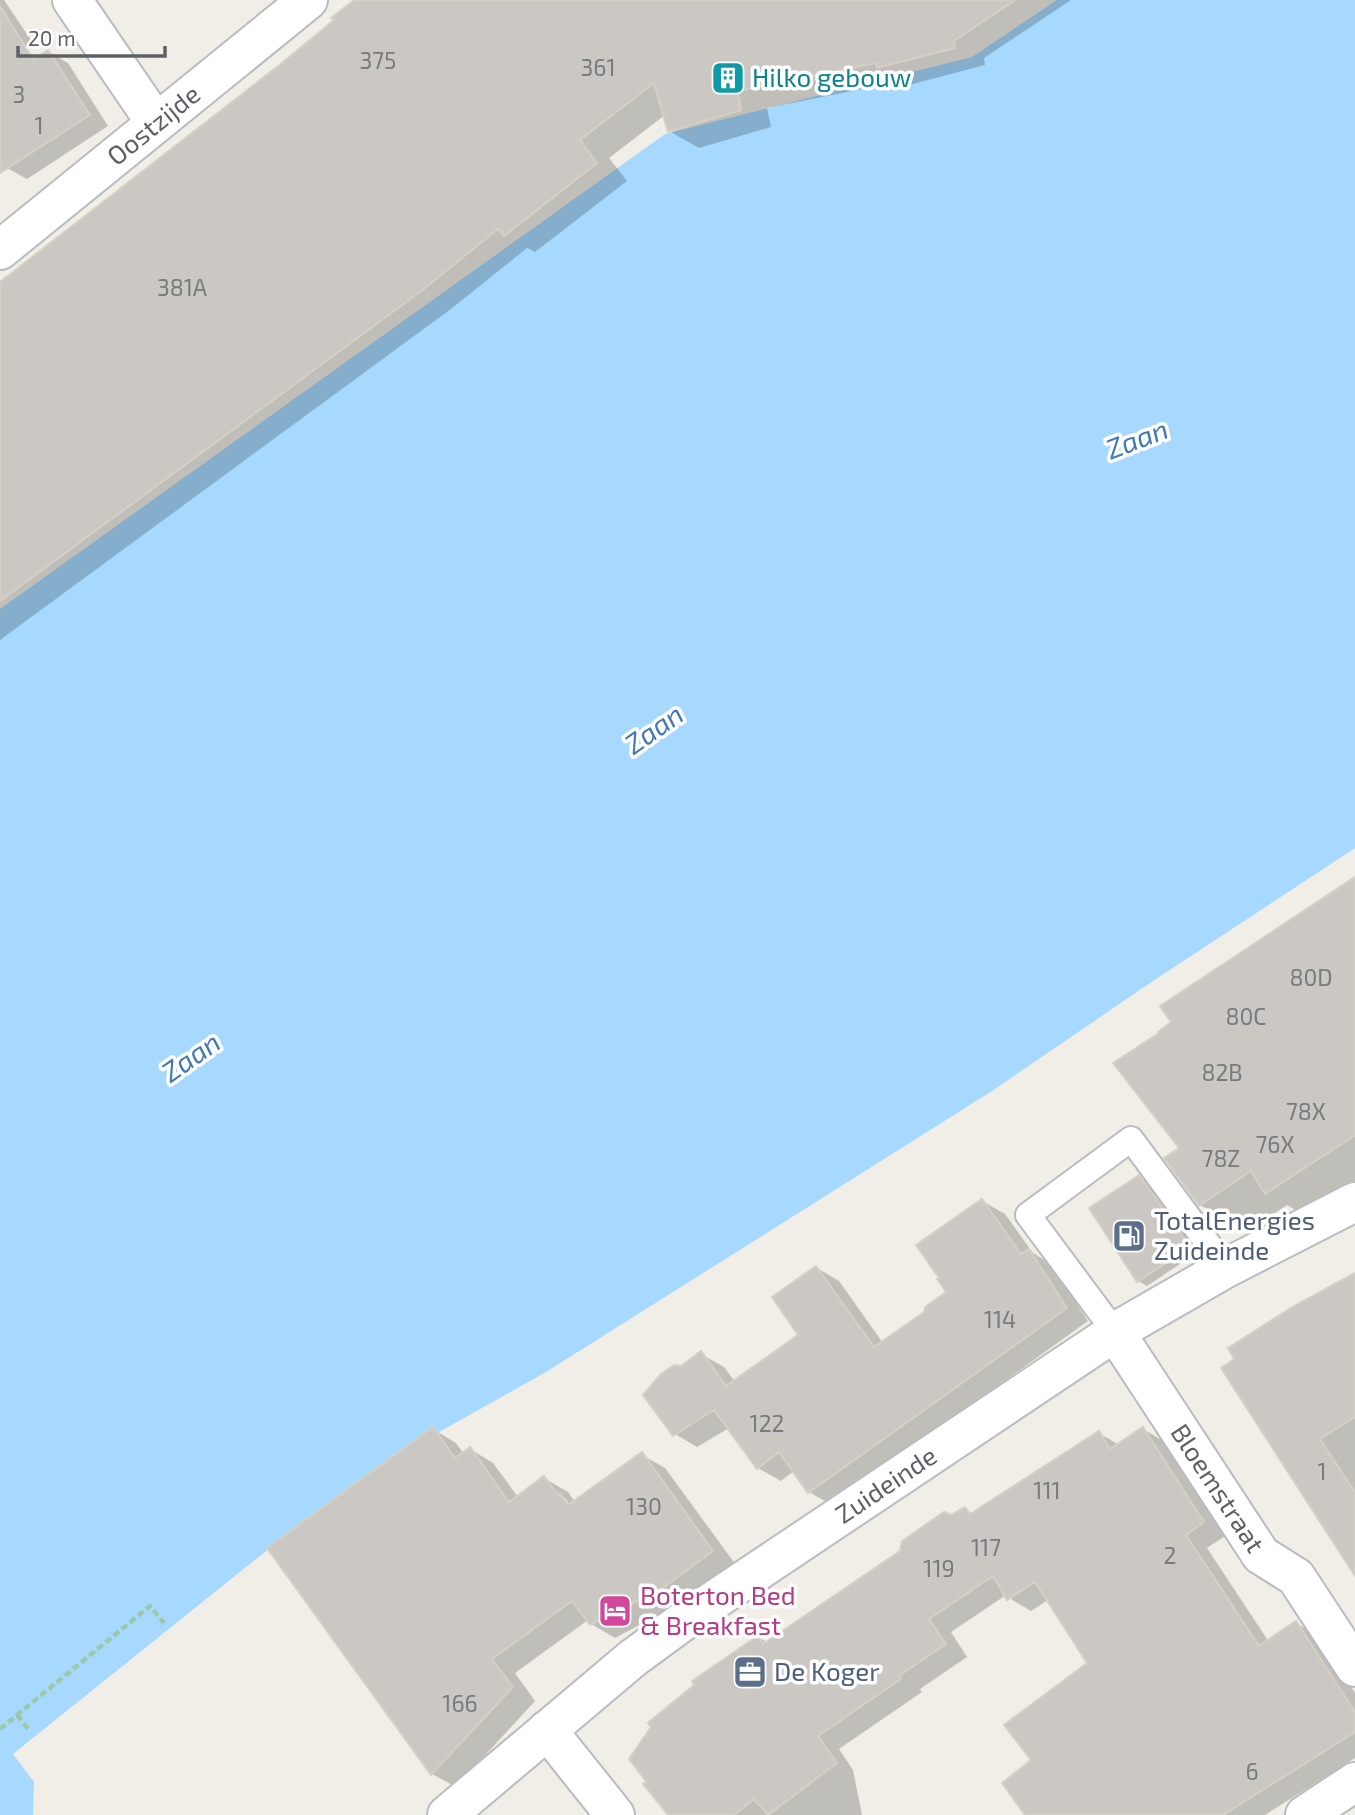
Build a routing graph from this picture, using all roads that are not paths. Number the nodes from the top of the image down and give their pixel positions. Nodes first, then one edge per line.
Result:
1 (72, 0) edge
2 (309, 0) edge
3 (156, 123) junction
4 (0, 250) edge
5 (1355, 1202) edge
6 (1226, 1268) junction
7 (1115, 1332) junction
8 (1355, 1667) edge
9 (547, 1730) junction
10 (1355, 1782) edge
11 (447, 1815) edge
12 (615, 1815) edge
13 (1305, 1815) edge

1 - 3 street
2 - 3 street, Oostzijde
3 - 4 street, Oostzijde
5 - 6 street, Zuideinde
6 - 7 street, Zuideinde
6 - 7 lane
7 - 8 street, Bloemstraat
7 - 9 street, Zuideinde
9 - 11 street, Zuideinde
9 - 12 street
10 - 13 street

